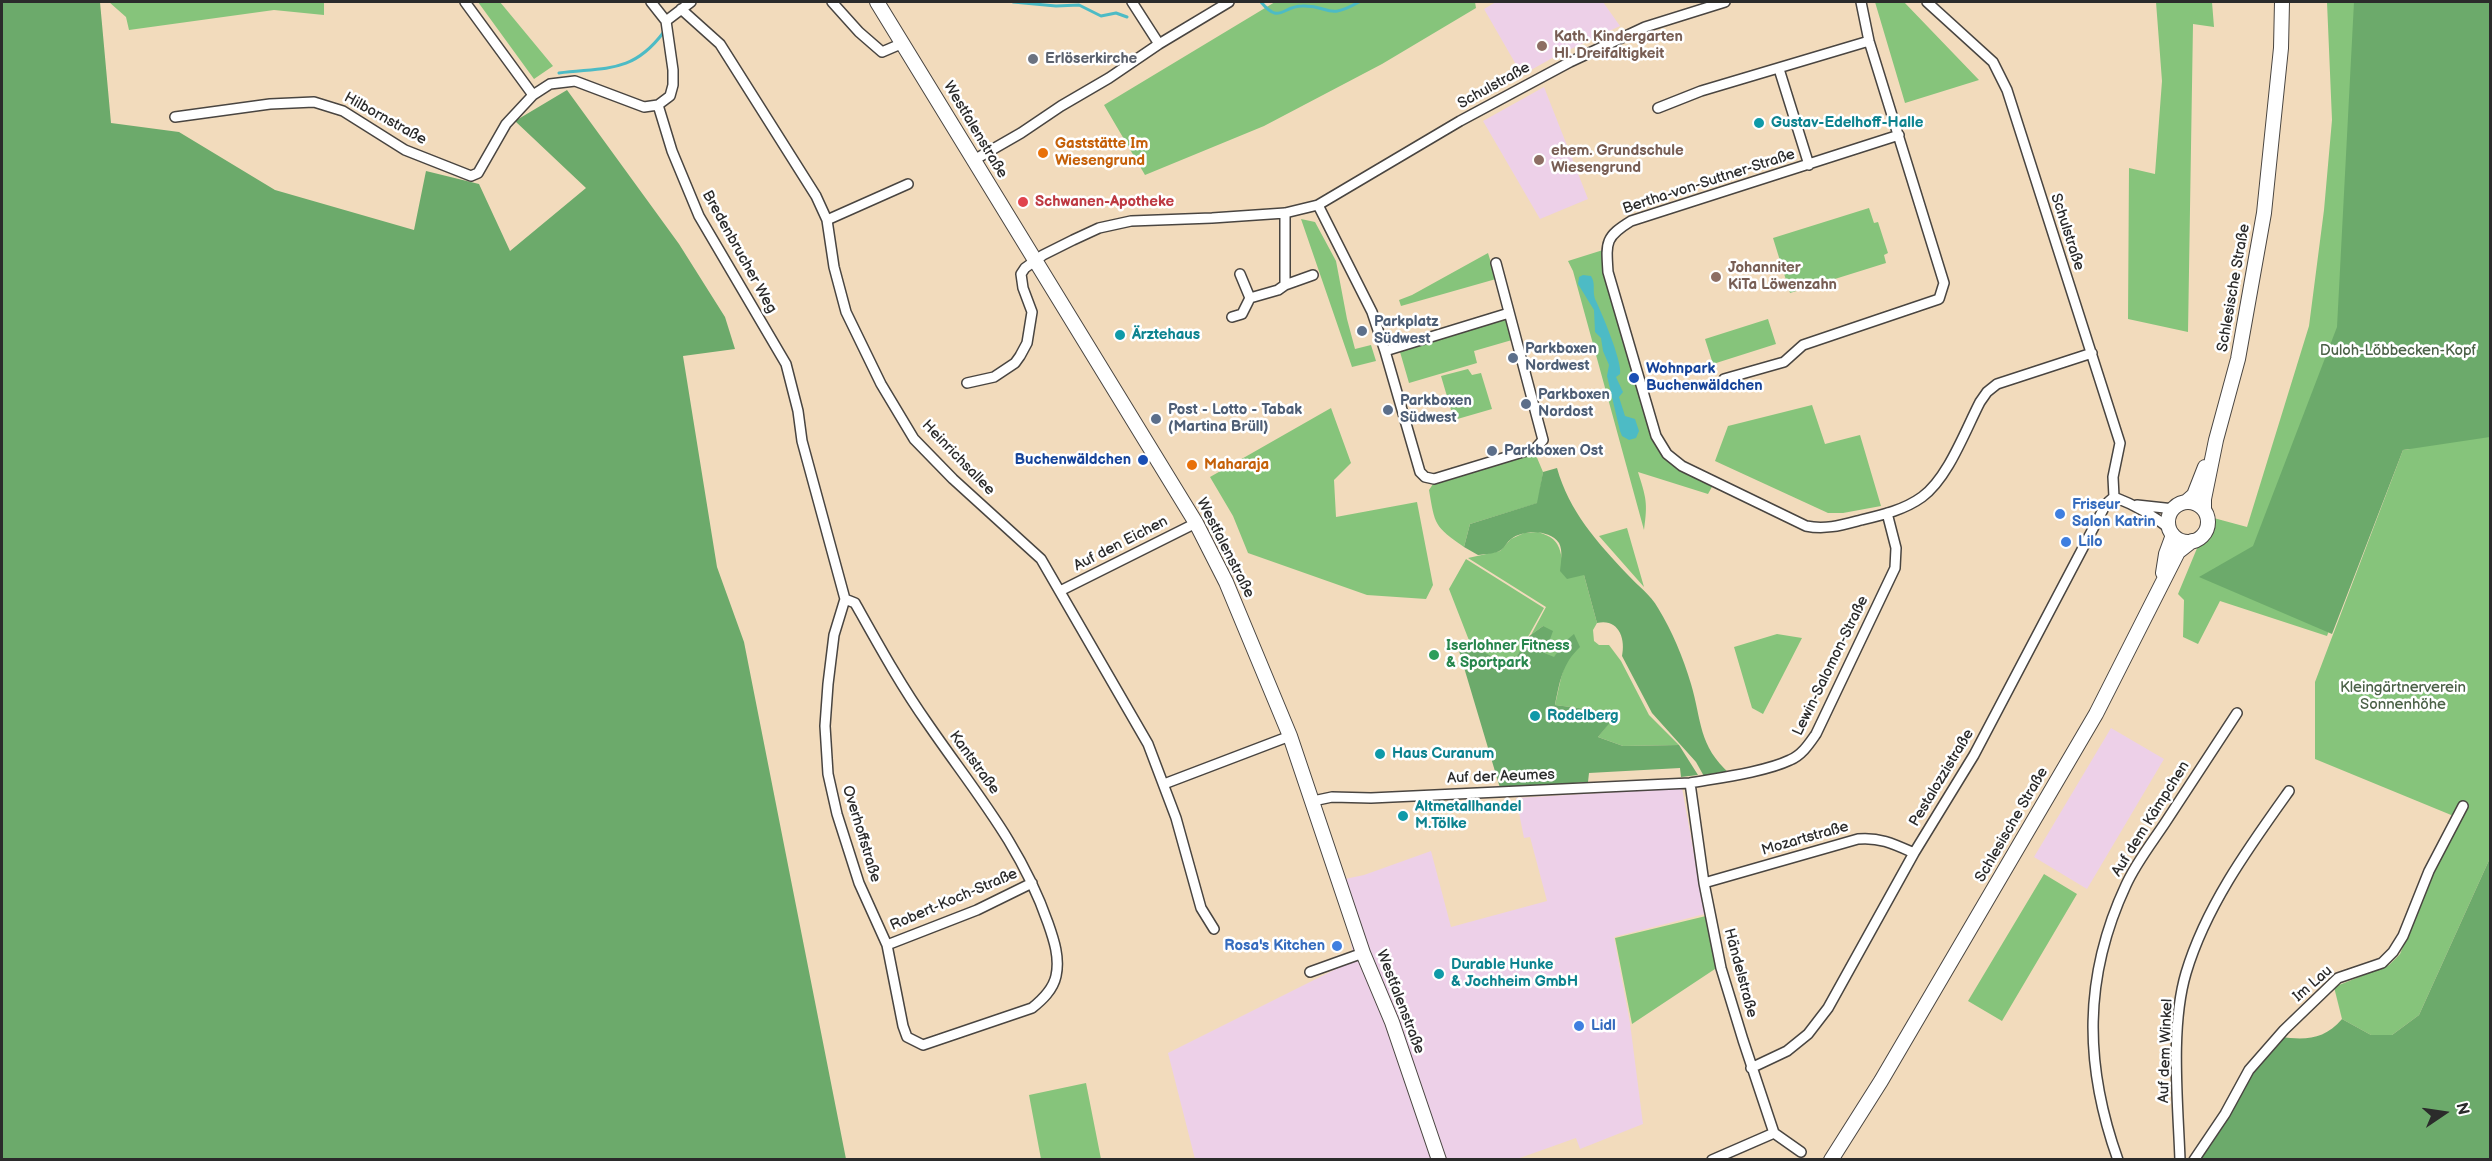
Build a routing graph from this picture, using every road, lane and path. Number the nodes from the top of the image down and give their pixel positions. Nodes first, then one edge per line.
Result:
1 (465, 2) edge
2 (651, 2) edge
3 (691, 2) edge
4 (832, 2) edge
5 (877, 2) edge
6 (1132, 2) edge
7 (1229, 2) edge
8 (1725, 2) edge
9 (1861, 2) edge
10 (1928, 2) edge
11 (2274, 2) edge
12 (2282, 2) edge
13 (681, 9) junction
14 (666, 21) junction
15 (1869, 41) junction
16 (903, 43) junction
17 (1159, 44) junction
18 (1779, 69) junction
19 (533, 95) junction
20 (657, 105) junction
21 (1658, 108) dead end
22 (175, 117) dead end
23 (1899, 135) junction
24 (2270, 138) junction
25 (974, 160) junction
26 (1809, 165) junction
27 (908, 184) dead end
28 (1318, 205) junction
29 (1285, 213) junction
30 (827, 220) junction
31 (1035, 261) junction
32 (1496, 263) dead end
33 (1240, 274) dead end
34 (1313, 275) dead end
35 (1285, 285) junction
36 (1250, 298) junction
37 (1509, 313) junction
38 (1232, 317) dead end
39 (1385, 351) junction
40 (2092, 353) junction
41 (1724, 379) dead end
42 (967, 383) dead end
43 (798, 411) joint
44 (2216, 440) junction
45 (2114, 497) junction
46 (2137, 505) junction
47 (2180, 505) junction
48 (2204, 510) junction
49 (1887, 513) junction
50 (1196, 523) junction
51 (2171, 532) junction
52 (2192, 541) junction
53 (2162, 581) junction
54 (1060, 591) junction
55 (845, 599) junction
56 (2237, 713) dead end
57 (1290, 736) junction
58 (1690, 783) junction
59 (1164, 784) junction
60 (2289, 791) dead end
61 (1313, 801) junction
62 (2463, 806) dead end
63 (1914, 853) junction
64 (1032, 882) junction
65 (1704, 883) junction
66 (1214, 929) dead end
67 (887, 945) junction
68 (1363, 953) junction
69 (1310, 972) dead end
70 (907, 1037) joint
71 (1751, 1068) junction
72 (1881, 1081) junction
73 (1774, 1133) junction
74 (1801, 1152) dead end
75 (1439, 1160) edge
76 (1712, 1160) edge
77 (1832, 1160) edge
78 (1842, 1160) edge
79 (2118, 1160) edge
80 (2180, 1160) edge
81 (2194, 1160) edge

1 - 19 street
2 - 14 street
3 - 13 street
4 - 16 street
5 - 16 main road, Westfalenstraße
6 - 17 street
7 - 17 street
8 - 28 street, Schulstraße
9 - 15 street
10 - 40 street, Schulstraße
11 - 24 main road, Schlesische Straße
12 - 24 main road, Schlesische Straße
13 - 14 street
13 - 30 street, Heinrichsallee
14 - 20 street
15 - 18 street
15 - 23 street
16 - 25 main road, Westfalenstraße
17 - 25 street
18 - 21 street
18 - 26 street, Bertha-von-Suttner-Straße
19 - 20 street, Hilbornstraße
19 - 22 street, Hilbornstraße
20 - 43 street, Bredenbrucher Weg
23 - 26 street, Bertha-von-Suttner-Straße
23 - 41 street
24 - 44 main road, Schlesische Straße
25 - 31 main road, Westfalenstraße
26 - 49 street, Bertha-von-Suttner-Straße
27 - 30 street
28 - 29 street, Schulstraße
28 - 39 street
29 - 31 street, Schulstraße
29 - 35 street
30 - 54 street, Heinrichsallee
31 - 42 street
31 - 50 main road, Westfalenstraße
32 - 37 street
33 - 36 street
34 - 35 street
35 - 36 street
36 - 38 street
37 - 39 street
37 - 39 street
40 - 45 street, Schulstraße
40 - 49 street, Bertha-von-Suttner-Straße
43 - 55 street, Kantstraße
44 - 47 main road, Schlesische Straße
44 - 48 main road, Schlesische Straße
45 - 46 street
45 - 63 street, Pestalozzistraße
46 - 47 street
46 - 51 street
47 - 48 main road
47 - 51 main road
48 - 52 main road
49 - 58 street, Lewin-Salomon-Straße
50 - 54 street, Auf den Eichen
50 - 57 main road, Westfalenstraße
51 - 52 main road
51 - 53 main road, Schlesische Straße
52 - 53 main road, Schlesische Straße
53 - 72 main road, Schlesische Straße
54 - 59 street, Heinrichsallee
55 - 64 street, Kantstraße
55 - 67 street, Overhoffstraße
56 - 79 street, Auf dem Kämpchen
57 - 59 street
57 - 61 main road, Westfalenstraße
58 - 61 street, Auf der Aeumes
58 - 65 street, Händelstraße
59 - 66 street, Heinrichsallee
60 - 80 street, Auf dem Winkel
61 - 68 main road, Westfalenstraße
62 - 81 street, Im Lau
63 - 65 street, Mozartstraße
63 - 71 street, Pestalozzistraße
64 - 67 street, Robert-Koch-Straße
64 - 70 street, Kantstraße
65 - 71 street, Händelstraße
67 - 70 street, Overhoffstraße
68 - 69 street
68 - 75 main road, Westfalenstraße
71 - 73 street, Händelstraße
72 - 77 main road, Schlesische Straße
72 - 78 main road, Schlesische Straße
73 - 74 street
73 - 76 street

